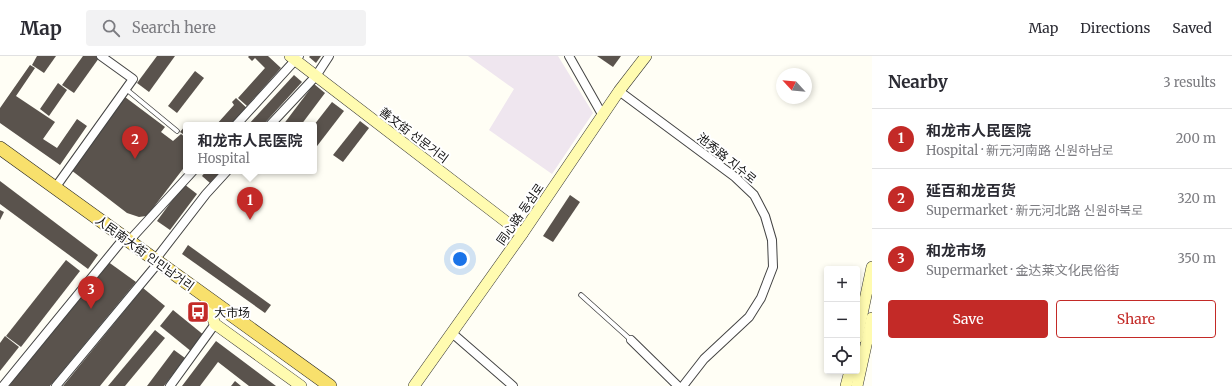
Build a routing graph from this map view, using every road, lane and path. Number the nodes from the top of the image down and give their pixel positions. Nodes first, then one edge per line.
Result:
1 (101, 56) edge
2 (329, 56) edge
3 (569, 56) edge
4 (646, 56) edge
5 (295, 57) edge
6 (316, 76) junction
7 (126, 89) junction
8 (619, 91) junction
9 (603, 116) junction
10 (239, 122) edge
11 (273, 122) edge
12 (177, 131) dead end
13 (0, 148) edge
14 (0, 157) edge
15 (190, 174) edge
16 (224, 174) edge
17 (55, 188) junction
18 (522, 234) junction
19 (124, 242) junction
20 (155, 264) junction
21 (872, 267) edge
22 (581, 295) dead end
23 (209, 308) junction
24 (872, 318) edge
25 (216, 324) junction
26 (860, 324) edge
27 (452, 333) junction
28 (631, 340) joint
29 (849, 374) edge
30 (3, 386) edge
31 (56, 386) edge
32 (170, 386) edge
33 (301, 386) edge
34 (317, 386) edge
35 (330, 386) edge
36 (414, 386) edge
37 (513, 386) edge
38 (678, 386) edge
39 (684, 386) edge
40 (846, 386) edge
41 (857, 386) edge

1 - 7 street
2 - 6 street
3 - 9 street
4 - 8 street, 同心路 동심로
5 - 6 street, 善文街 선문거리
5 - 10 street
6 - 11 street
6 - 18 street, 善文街 선문거리
7 - 12 lane
7 - 17 street
8 - 9 street, 同心路 동심로
8 - 39 street, 池秀路 지수로
9 - 18 street, 同心路 동심로
13 - 17 main road, 人民南大街 인민남거리
14 - 19 main road, 人民南大街 인민남거리
15 - 19 street
16 - 20 street
17 - 19 main road, 人民南大街 인민남거리
18 - 27 street, 同心路 동심로
19 - 20 main road, 人民南大街 인민남거리
19 - 30 street
20 - 23 main road, 人民南大街 인민남거리
20 - 31 street
20 - 35 main road, 人民南大街 인민남거리
21 - 26 street
22 - 28 lane
23 - 25 street
23 - 34 main road, 人民南大街 인민남거리
24 - 41 street
25 - 32 street
25 - 33 street
27 - 36 street, 同心路 동심로
27 - 37 street
28 - 38 street
29 - 40 street

